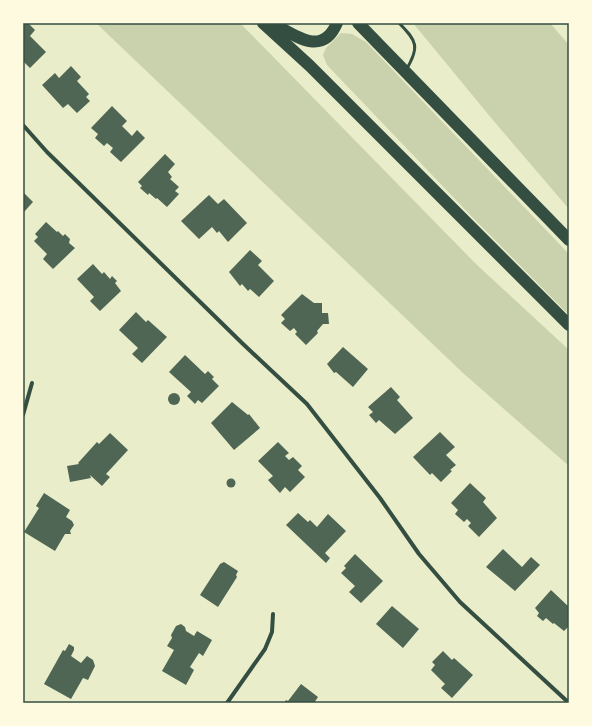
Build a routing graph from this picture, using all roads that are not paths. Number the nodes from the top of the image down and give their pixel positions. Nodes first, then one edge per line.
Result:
1 (263, 23) edge
2 (272, 23) edge
3 (337, 23) edge
4 (358, 23) edge
5 (399, 23) edge
6 (405, 71) junction
7 (23, 125) edge
8 (569, 240) edge
9 (569, 325) edge
10 (32, 383) dead end
11 (23, 416) edge
12 (273, 614) dead end
13 (227, 703) edge
14 (569, 703) edge

1 - 9 highway
2 - 3 highway
4 - 6 highway
5 - 6 lane
6 - 8 highway
7 - 14 street
10 - 11 street
12 - 13 street

